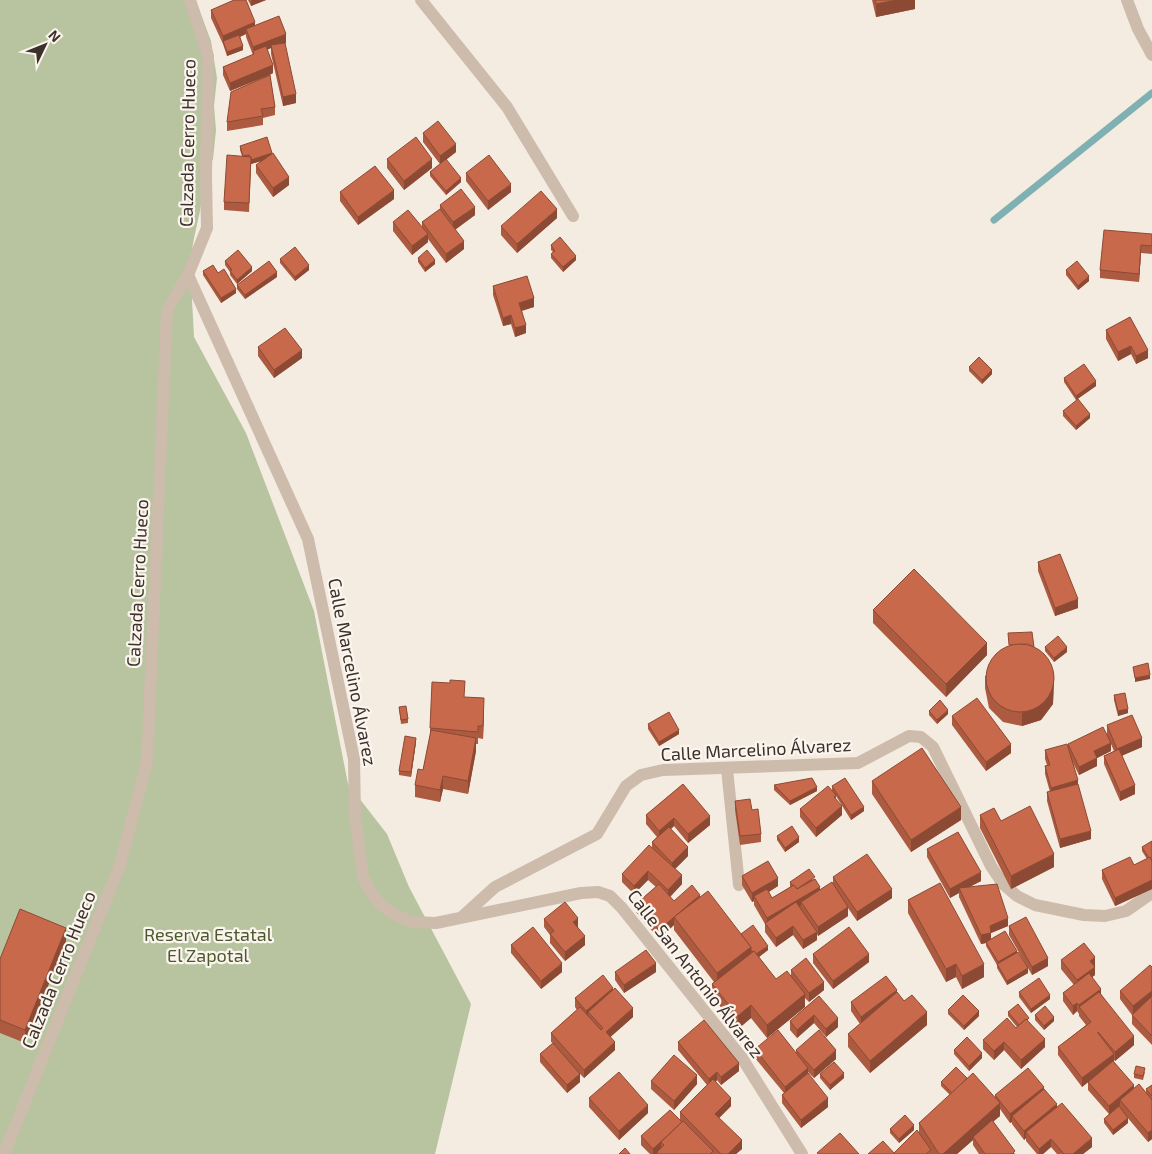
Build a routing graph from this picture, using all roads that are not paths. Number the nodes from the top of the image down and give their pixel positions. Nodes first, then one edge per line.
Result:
1 (190, 0) edge
2 (438, 0) edge
3 (1128, 0) edge
4 (424, 4) edge
5 (1152, 55) edge
6 (573, 216) dead end
7 (188, 275) junction
8 (727, 769) junction
9 (738, 885) dead end
10 (1152, 893) edge
11 (460, 919) junction
12 (4, 1154) edge
13 (802, 1154) edge

1 - 7 street, Calzada Cerro Hueco
2 - 4 street
3 - 5 street
4 - 6 street
7 - 11 street, Calle Marcelino Álvarez
7 - 12 street, Calzada Cerro Hueco
8 - 9 street
8 - 10 street, Calle Marcelino Álvarez
8 - 11 street, Calle Marcelino Álvarez
11 - 13 street, Calle San Antonio Álvarez

